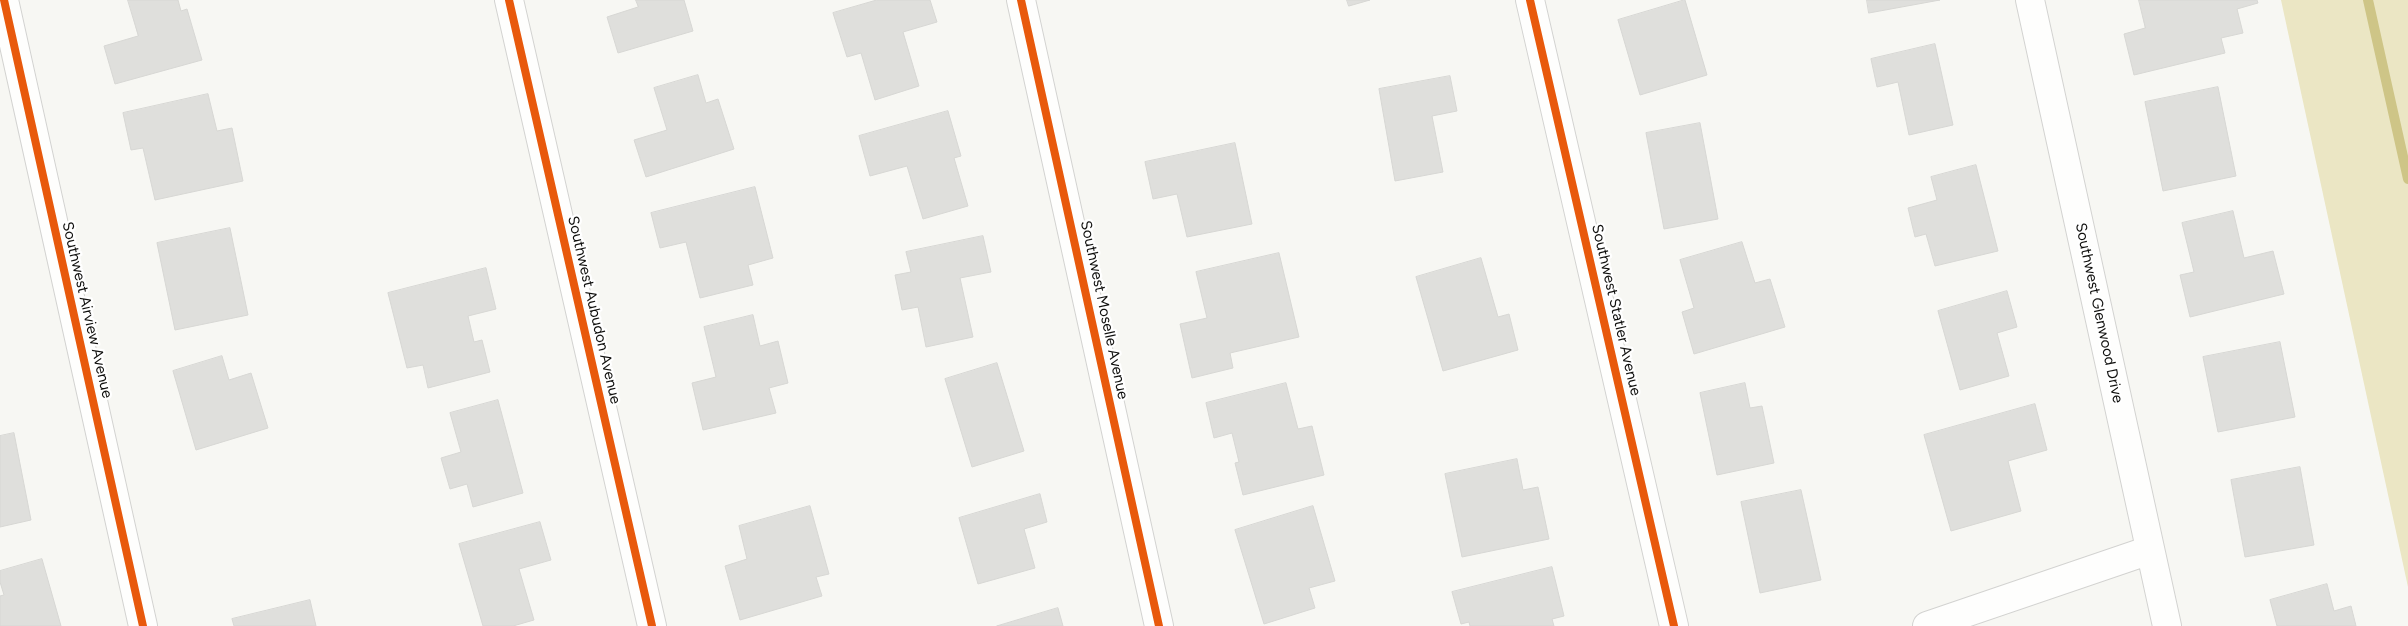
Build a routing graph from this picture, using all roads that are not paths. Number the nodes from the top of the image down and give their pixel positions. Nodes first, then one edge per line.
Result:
1 (4, 0) edge
2 (509, 0) edge
3 (1021, 0) edge
4 (1530, 0) edge
5 (2030, 0) edge
6 (2150, 550) junction
7 (143, 626) edge
8 (652, 626) edge
9 (1159, 626) edge
10 (1674, 626) edge
11 (1927, 626) edge
12 (2167, 626) edge

1 - 7 street, Southwest Airview Avenue
2 - 8 street, Southwest Aubudon Avenue
3 - 9 street, Southwest Moselle Avenue
4 - 10 street, Southwest Statler Avenue
5 - 6 street, Southwest Glenwood Drive
6 - 11 street
6 - 12 street, Southwest Glenwood Drive

